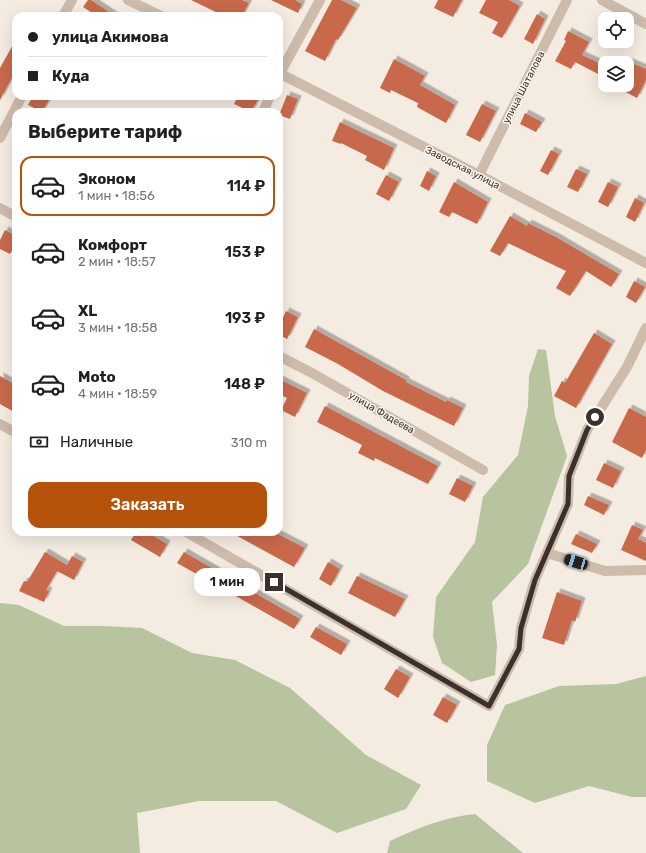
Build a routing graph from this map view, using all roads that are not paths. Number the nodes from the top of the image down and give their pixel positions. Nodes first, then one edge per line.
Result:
1 (72, 0) edge
2 (128, 0) edge
3 (320, 0) edge
4 (568, 0) edge
5 (602, 0) edge
6 (65, 12) edge
7 (153, 12) edge
8 (646, 24) edge
9 (283, 67) edge
10 (283, 76) edge
11 (12, 115) edge
12 (0, 138) edge
13 (479, 175) junction
14 (0, 208) edge
15 (12, 215) edge
16 (646, 263) edge
17 (646, 328) edge
18 (283, 358) edge
19 (0, 424) edge
20 (12, 431) edge
21 (483, 470) dead end
22 (193, 536) edge
23 (547, 553) junction
24 (646, 570) edge

1 - 6 street
2 - 7 street
3 - 9 street
4 - 13 street, улица Шаталова
5 - 8 street
10 - 13 street, Заводская улица
11 - 12 street
13 - 16 street, Заводская улица
14 - 15 street
17 - 23 street
18 - 21 street, улица Фадеева
19 - 20 street
22 - 23 street
23 - 24 street

